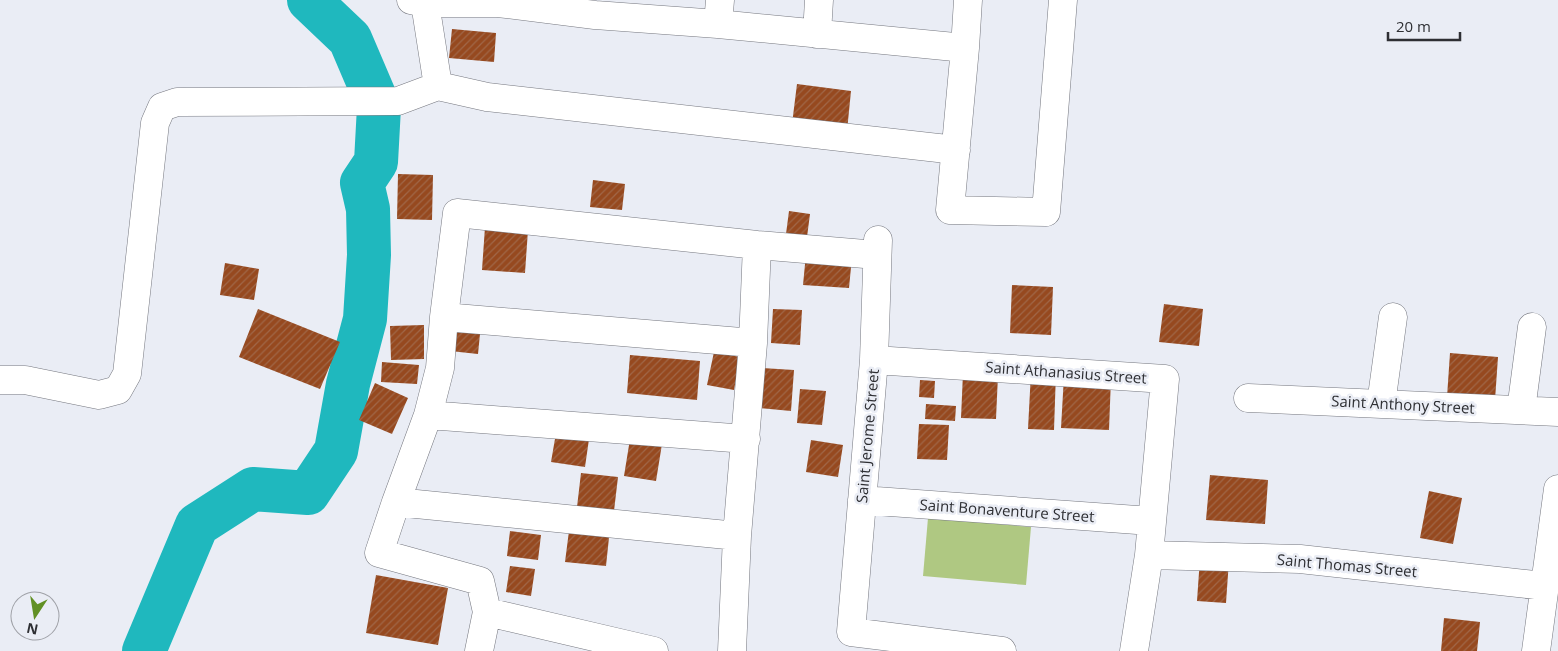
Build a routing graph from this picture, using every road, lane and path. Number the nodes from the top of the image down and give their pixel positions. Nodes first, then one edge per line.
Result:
1 (819, 0) edge
2 (968, 0) edge
3 (1063, 0) edge
4 (418, 1) edge
5 (498, 2) edge
6 (596, 7) edge
7 (719, 12) edge
8 (817, 34) junction
9 (965, 48) junction
10 (438, 86) junction
11 (956, 150) junction
12 (757, 244) junction
13 (444, 317) junction
14 (1393, 317) dead end
15 (1532, 327) dead end
16 (753, 343) junction
17 (874, 360) junction
18 (0, 380) edge
19 (1248, 398) dead end
20 (1381, 404) junction
21 (1521, 410) junction
22 (1558, 412) edge
23 (428, 414) junction
24 (746, 439) junction
25 (1558, 489) edge
26 (862, 500) junction
27 (396, 502) junction
28 (1151, 521) junction
29 (737, 536) junction
30 (1149, 555) junction
31 (1544, 586) junction
32 (487, 612) junction
33 (479, 651) edge
34 (654, 651) edge
35 (732, 651) edge
36 (1002, 651) edge
37 (1134, 651) edge
38 (1536, 651) edge

1 - 8 street
2 - 9 street
3 - 11 street
4 - 5 street
4 - 10 street
5 - 6 street
6 - 7 street
7 - 8 street
8 - 9 street
9 - 11 street
10 - 11 street
10 - 18 street
12 - 13 street
12 - 16 street
12 - 17 street, Saint Jerome Street
13 - 16 street
13 - 23 street
14 - 20 street
15 - 21 street
16 - 24 street
17 - 26 street, Saint Jerome Street
17 - 28 street, Saint Athanasius Street
19 - 20 street, Saint Anthony Street
20 - 21 street, Saint Anthony Street
21 - 22 street, Saint Anthony Street
23 - 24 street
23 - 27 street
24 - 29 street
25 - 31 street
26 - 28 street, Saint Bonaventure Street
26 - 36 street, Saint Jerome Street
27 - 29 street
27 - 32 street
28 - 30 street, Saint Athanasius Street
29 - 35 street
30 - 31 street, Saint Thomas Street
30 - 37 street, Saint Athanasius Street
31 - 38 street
32 - 33 street
32 - 34 street

